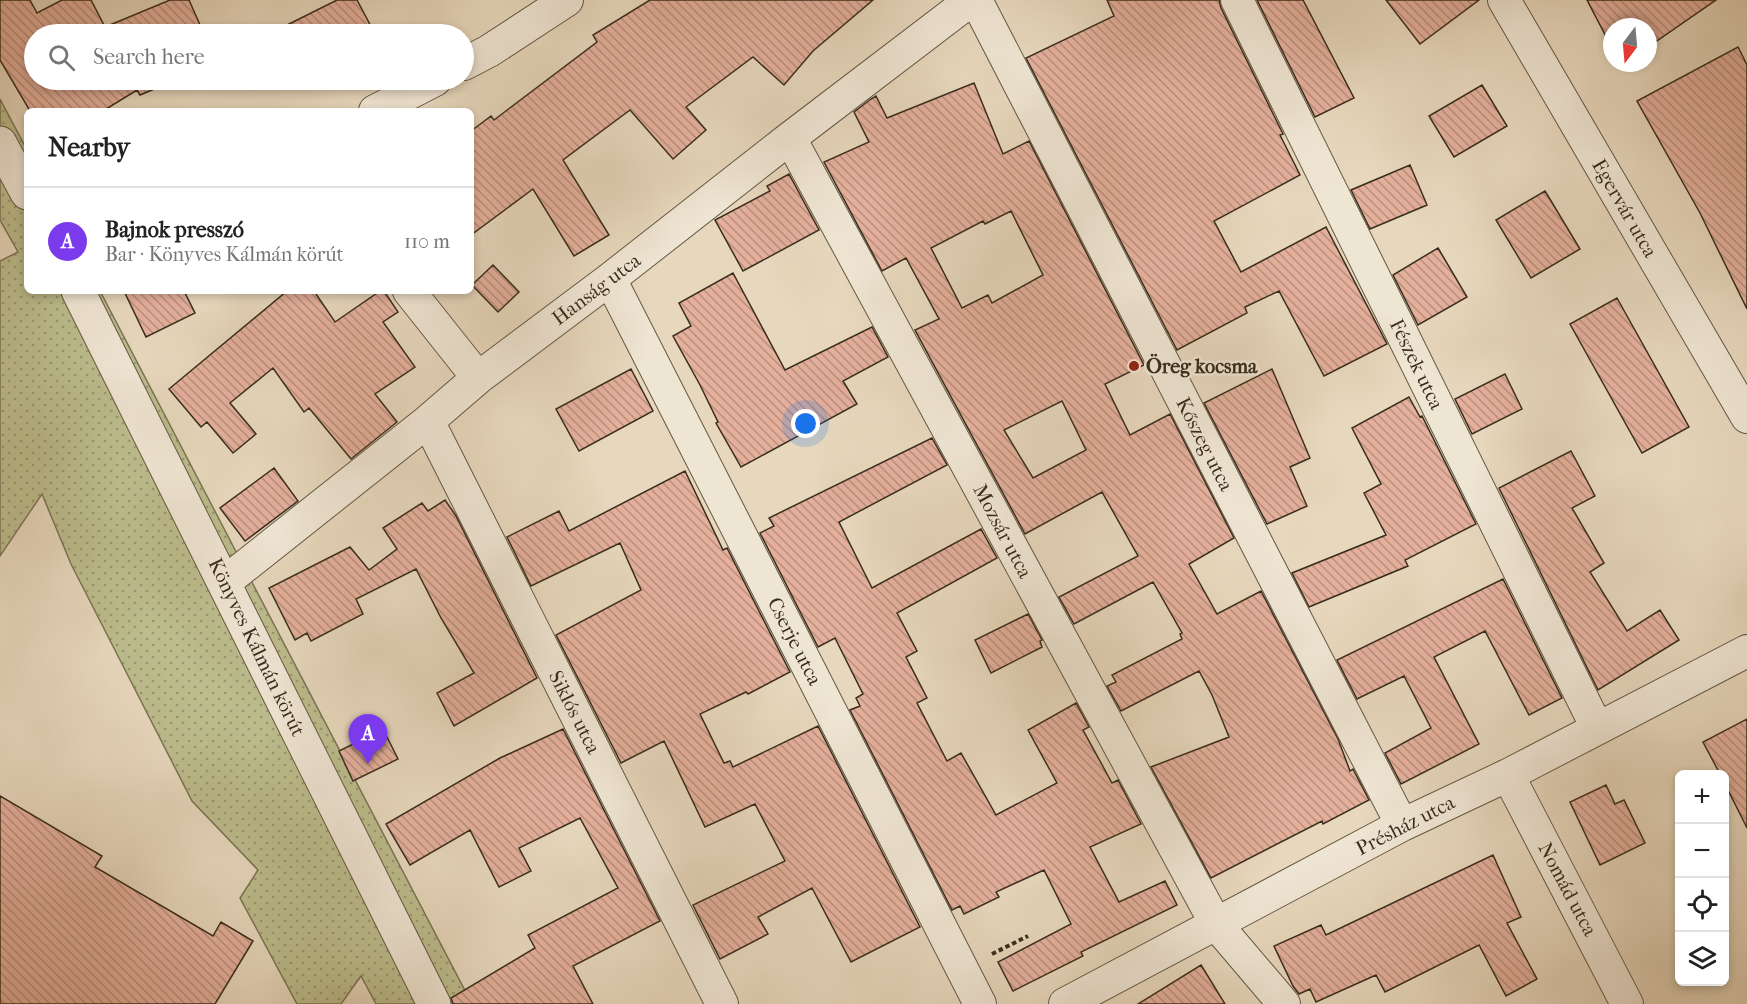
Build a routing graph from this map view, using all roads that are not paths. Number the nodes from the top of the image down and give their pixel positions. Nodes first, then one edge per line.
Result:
1 (971, 0) edge
2 (976, 0) edge
3 (1237, 0) edge
4 (1504, 0) edge
5 (563, 1) edge
6 (474, 59) edge
7 (416, 90) edge
8 (381, 108) edge
9 (790, 138) junction
10 (0, 143) edge
11 (24, 187) edge
12 (610, 279) junction
13 (80, 294) edge
14 (411, 294) edge
15 (478, 378) junction
16 (1747, 417) edge
17 (428, 421) junction
18 (225, 582) junction
19 (1747, 651) edge
20 (1597, 728) junction
21 (1508, 775) junction
22 (1402, 825) junction
23 (1216, 924) junction
24 (434, 1004) edge
25 (722, 1004) edge
26 (980, 1004) edge
27 (1065, 1004) edge
28 (1284, 1004) edge
29 (1627, 1004) edge

1 - 9 street, Hanság utca
2 - 22 street, Kőszeg utca
3 - 20 street, Fészek utca
4 - 16 street, Egervár utca
5 - 6 street
7 - 8 street
9 - 12 street, Hanság utca
9 - 23 street, Mozsár utca
10 - 11 street
12 - 15 street, Hanság utca
12 - 26 street, Cserje utca
13 - 18 street, Könyves Kálmán körút
14 - 15 street
15 - 17 street, Hanság utca
17 - 18 street, Hanság utca
17 - 25 street, Siklós utca
18 - 24 street, Könyves Kálmán körút
19 - 20 street, Présház utca
20 - 21 street, Présház utca
21 - 22 street, Présház utca
21 - 29 street, Nomád utca
22 - 23 street, Présház utca
23 - 27 street, Présház utca
23 - 28 street, Mozsár utca

